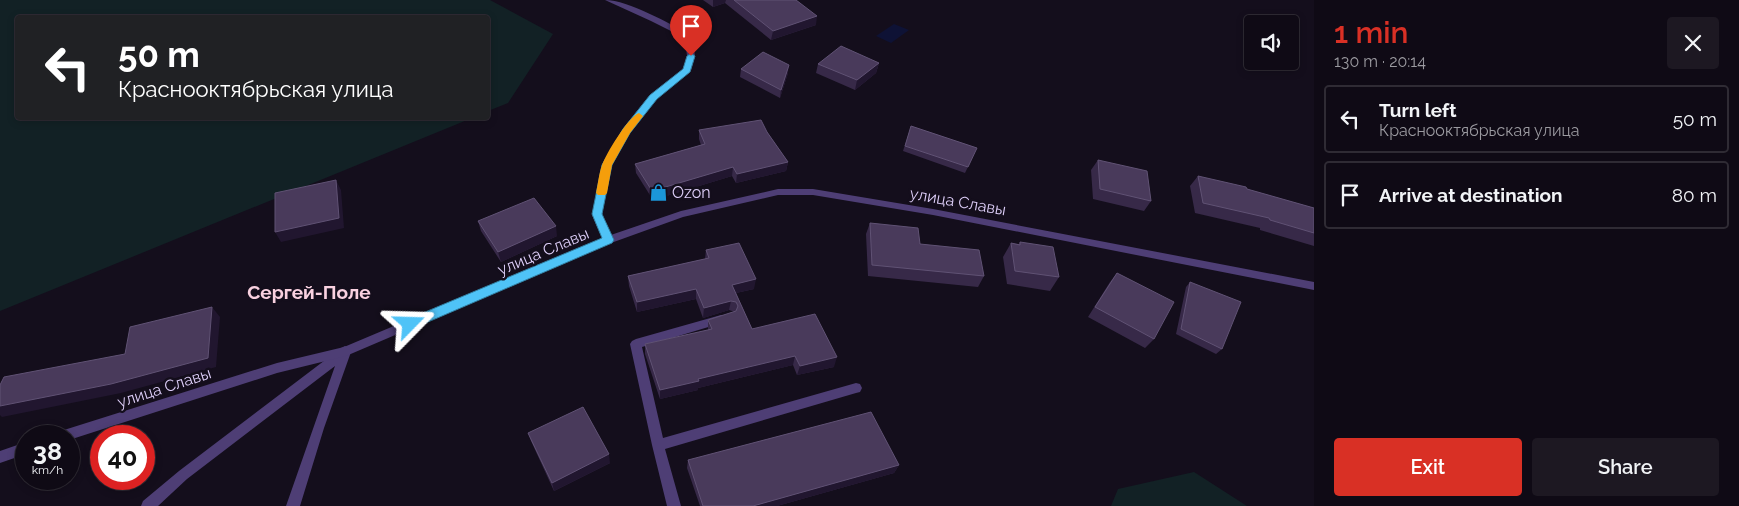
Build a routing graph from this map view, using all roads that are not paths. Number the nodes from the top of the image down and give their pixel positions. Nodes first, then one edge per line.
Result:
1 (608, 0) edge
2 (608, 240) junction
3 (1314, 286) edge
4 (730, 316) edge
5 (346, 351) junction
6 (856, 388) dead end
7 (80, 431) edge
8 (658, 445) junction
9 (15, 452) edge
10 (0, 457) edge
11 (148, 506) edge
12 (293, 506) edge
13 (674, 506) edge

1 - 2 street
2 - 3 street, улица Славы
2 - 5 street, улица Славы
4 - 8 street
5 - 7 street, улица Славы
5 - 11 street
5 - 12 street
6 - 8 street
8 - 13 street
9 - 10 street

